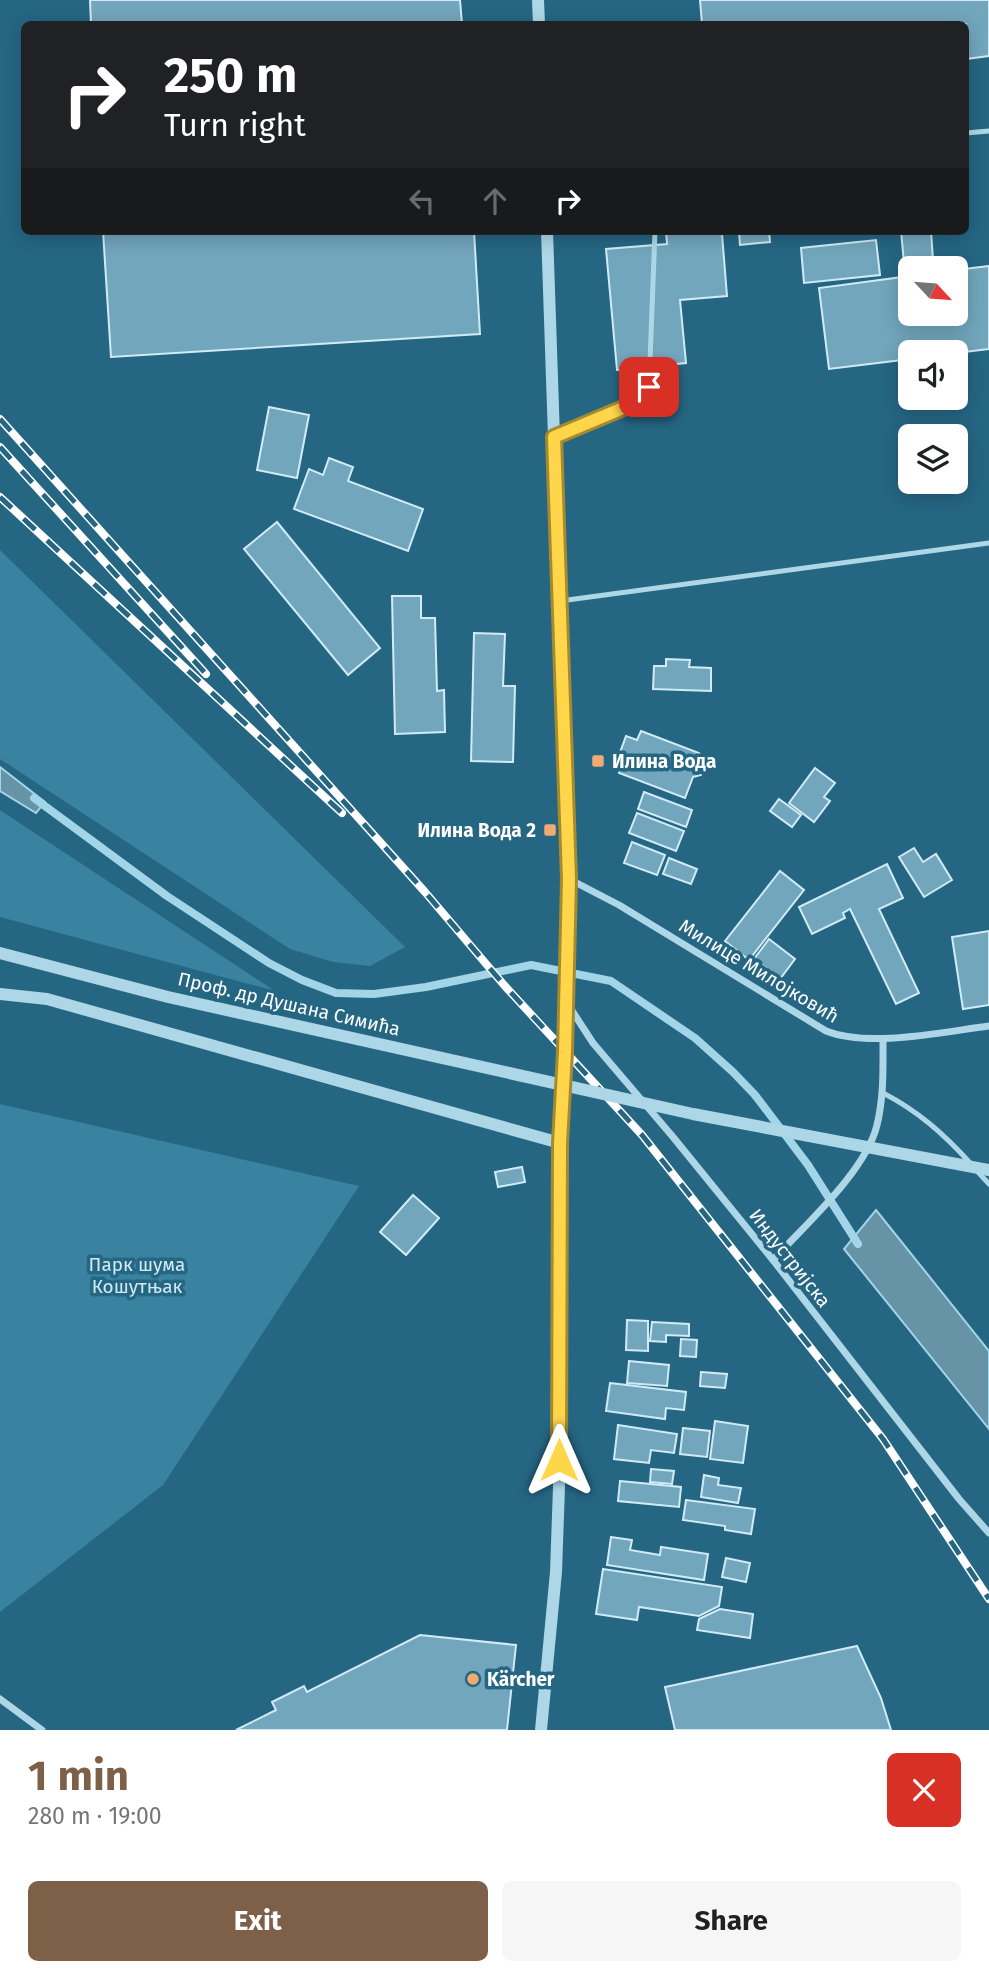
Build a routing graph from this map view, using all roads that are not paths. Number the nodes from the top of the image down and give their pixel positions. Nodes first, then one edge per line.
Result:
1 (538, 0) edge
2 (539, 21) edge
3 (989, 131) edge
4 (969, 133) edge
5 (547, 235) edge
6 (655, 235) edge
7 (554, 437) junction
8 (989, 543) edge
9 (560, 601) junction
10 (569, 879) junction
11 (0, 953) edge
12 (0, 994) edge
13 (566, 1003) junction
14 (989, 1026) edge
15 (883, 1039) junction
16 (883, 1093) junction
17 (560, 1143) junction
18 (989, 1170) edge
19 (989, 1184) edge
20 (772, 1260) junction
21 (989, 1533) edge
22 (0, 1699) edge
23 (41, 1730) edge
24 (541, 1730) edge

1 - 2 street
3 - 4 lane
5 - 7 street
6 - 7 lane
7 - 9 street
8 - 9 lane
9 - 10 street
10 - 13 street
10 - 15 street, Милице Милојковић
11 - 18 street, Проф. др Душана Симића, bridge
12 - 17 street
13 - 17 street
13 - 20 street, Индустријска
14 - 15 street, Милице Милојковић
15 - 16 street
16 - 19 lane
16 - 20 street
17 - 24 street
20 - 21 street, Индустријска
22 - 23 street

